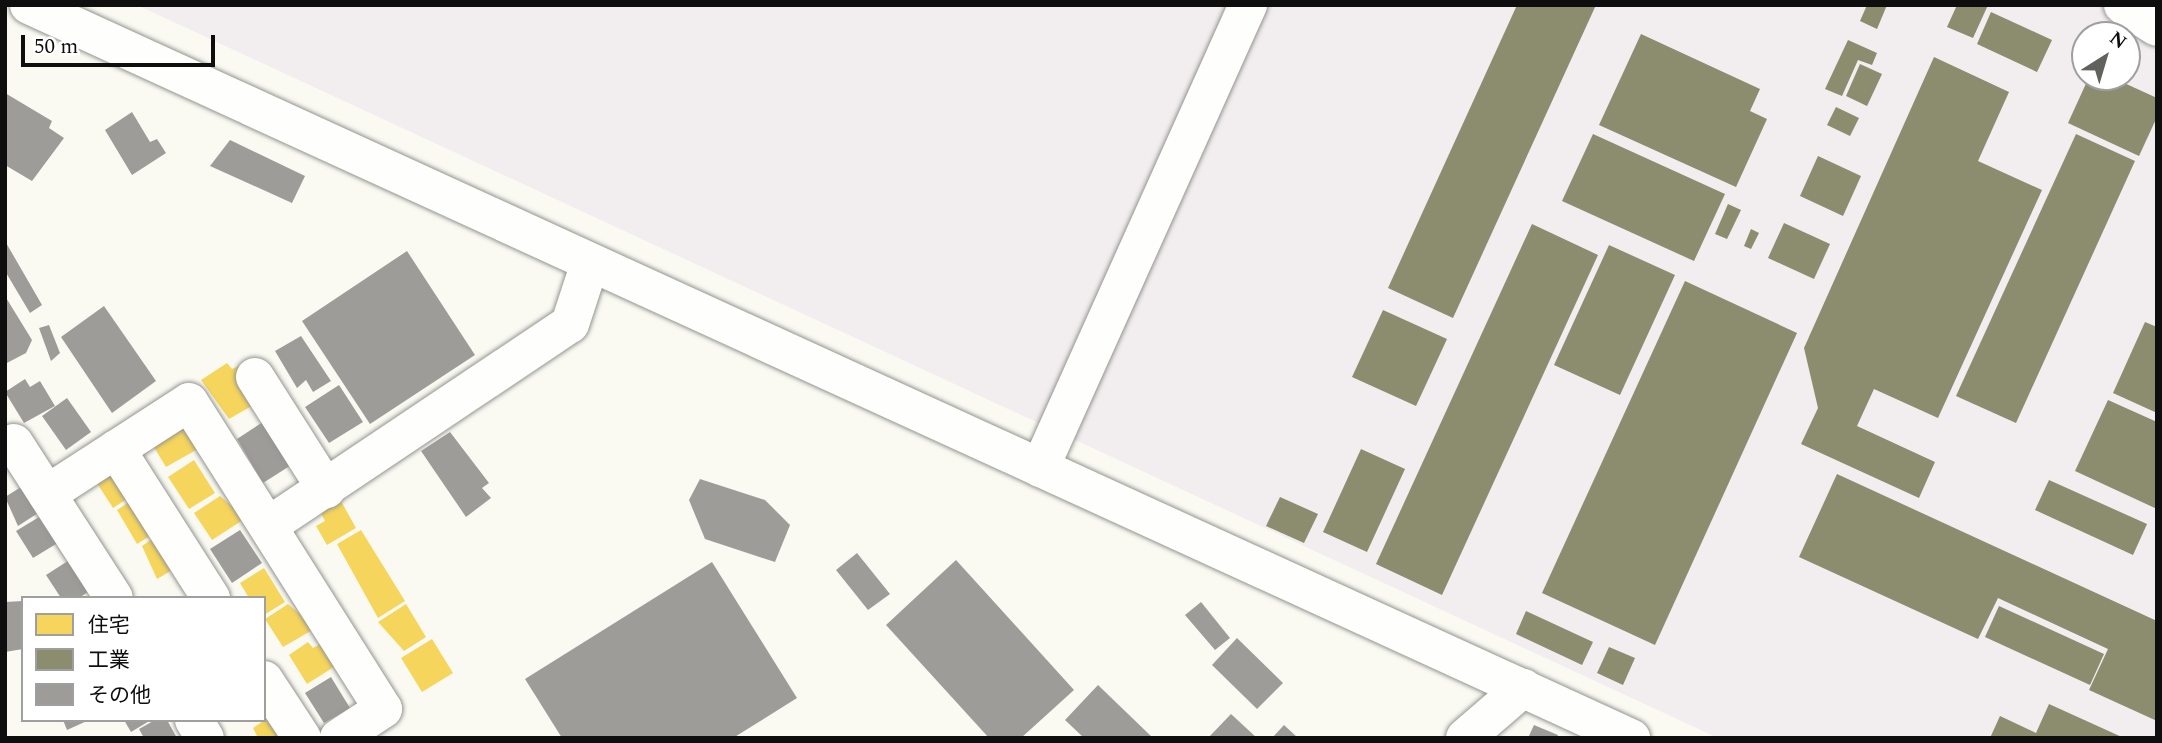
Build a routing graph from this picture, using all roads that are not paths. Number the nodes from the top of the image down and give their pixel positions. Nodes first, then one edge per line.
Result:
1 (29, 5) edge
2 (1248, 5) edge
3 (2123, 5) edge
4 (2157, 27) edge
5 (589, 266) junction
6 (255, 377) dead end
7 (13, 443) dead end
8 (116, 449) junction
9 (1041, 468) junction
10 (326, 489) junction
11 (47, 494) junction
12 (268, 526) junction
13 (113, 596) edge
14 (210, 596) edge
15 (266, 683) edge
16 (1523, 688) junction
17 (195, 722) edge
18 (360, 732) edge
19 (205, 738) edge
20 (302, 738) edge
21 (1465, 738) edge
22 (1631, 738) edge

1 - 5 street
2 - 9 street
3 - 4 street
5 - 9 street
5 - 10 street
6 - 10 street
7 - 11 street
8 - 11 street
8 - 12 street
8 - 14 street
9 - 16 street
10 - 12 street
11 - 13 street
12 - 18 street
15 - 20 street
16 - 21 street
16 - 22 street
17 - 19 street

